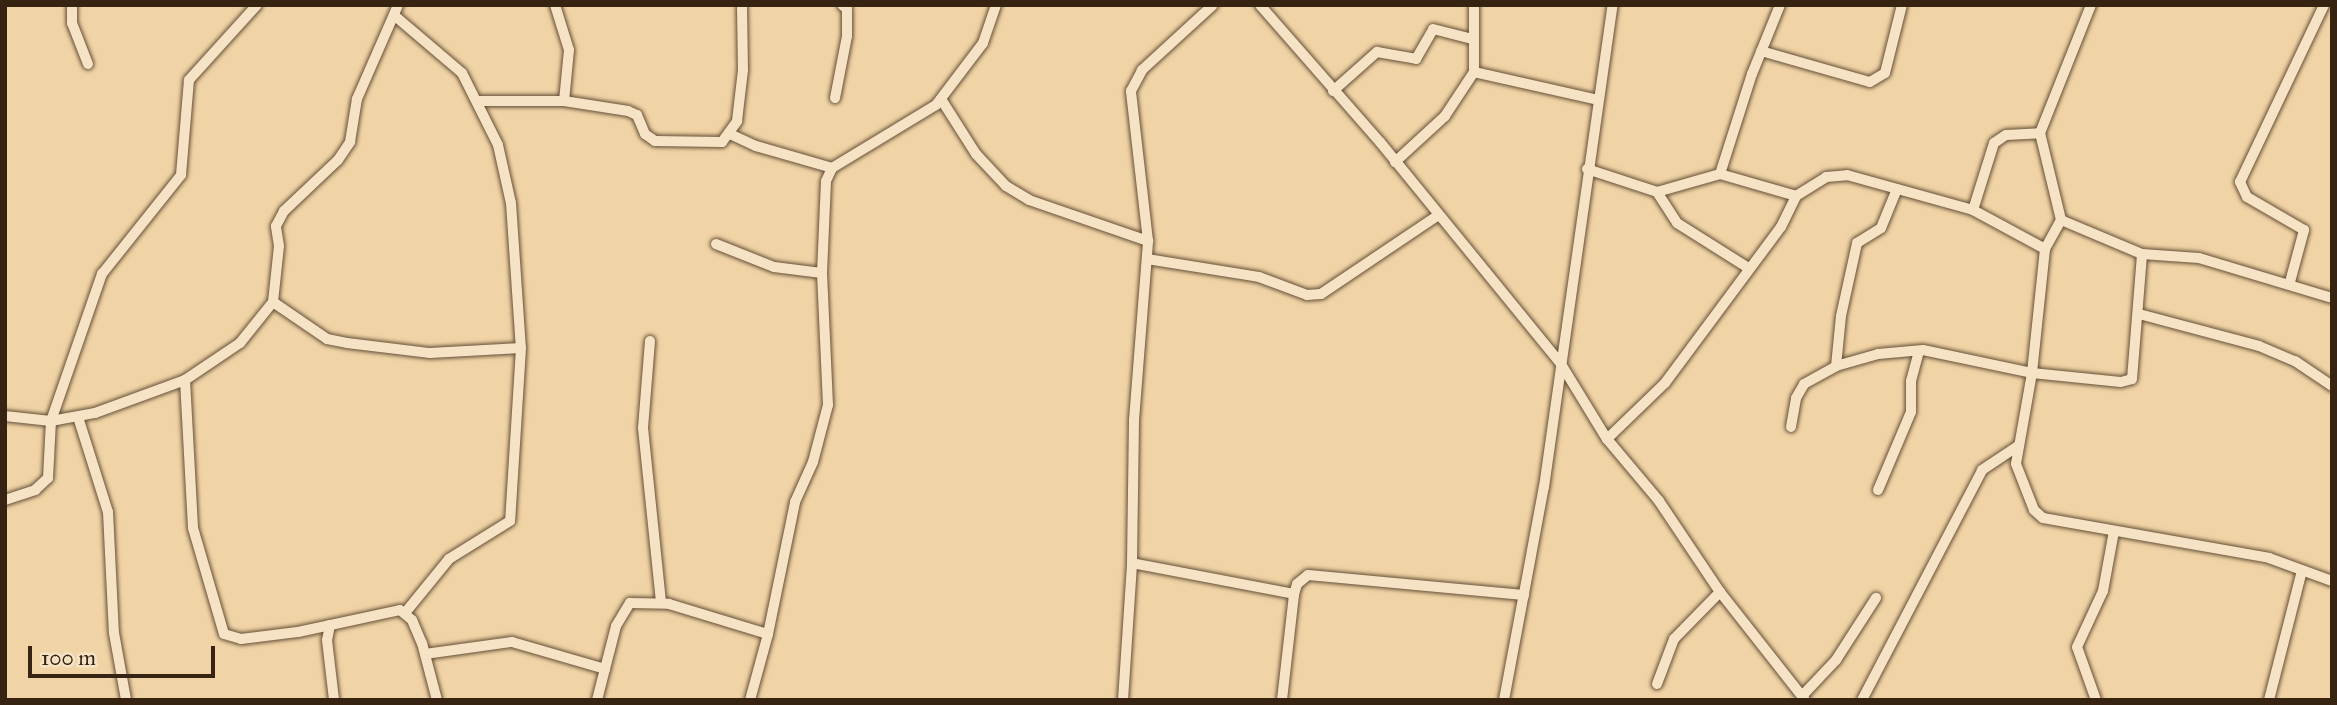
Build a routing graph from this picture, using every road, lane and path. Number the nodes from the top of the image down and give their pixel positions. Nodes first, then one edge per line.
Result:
1 (72, 5) edge
2 (257, 5) edge
3 (555, 5) edge
4 (741, 5) edge
5 (842, 5) edge
6 (996, 5) edge
7 (1213, 5) edge
8 (1261, 5) edge
9 (1474, 5) edge
10 (1613, 5) edge
11 (1780, 5) edge
12 (1902, 5) edge
13 (2091, 5) edge
14 (2324, 5) edge
15 (396, 11) edge
16 (1472, 39) junction
17 (1761, 51) junction
18 (88, 64) dead end
19 (1474, 72) junction
20 (1333, 91) junction
21 (835, 98) dead end
22 (941, 99) junction
23 (1598, 100) junction
24 (478, 101) junction
25 (564, 101) junction
26 (2040, 133) junction
27 (730, 134) junction
28 (1395, 162) junction
29 (832, 168) junction
30 (1587, 169) junction
31 (1720, 174) junction
32 (1897, 189) junction
33 (1657, 192) junction
34 (1796, 196) junction
35 (1973, 210) junction
36 (1437, 216) junction
37 (2061, 220) junction
38 (1148, 241) junction
39 (716, 244) dead end
40 (2045, 248) junction
41 (2142, 254) junction
42 (1147, 259) junction
43 (1748, 267) junction
44 (822, 273) junction
45 (2290, 282) junction
46 (2332, 298) edge
47 (273, 302) junction
48 (2139, 314) junction
49 (650, 341) dead end
50 (521, 348) junction
51 (1919, 351) junction
52 (1561, 364) junction
53 (1836, 366) junction
54 (2032, 373) junction
55 (185, 380) junction
56 (2332, 386) edge
57 (5, 416) edge
58 (78, 417) junction
59 (51, 421) junction
60 (1791, 427) dead end
61 (1607, 439) junction
62 (2018, 446) junction
63 (1878, 490) dead end
64 (5, 500) edge
65 (2114, 531) junction
66 (1132, 563) junction
67 (2302, 571) junction
68 (2332, 581) edge
69 (1720, 592) junction
70 (1294, 594) junction
71 (1524, 595) junction
72 (1876, 598) dead end
73 (661, 603) junction
74 (405, 613) junction
75 (330, 625) junction
76 (768, 634) junction
77 (425, 654) junction
78 (605, 669) junction
79 (1657, 684) dead end
80 (1804, 698) edge
81 (126, 700) edge
82 (334, 700) edge
83 (437, 700) edge
84 (597, 700) edge
85 (750, 700) edge
86 (1123, 700) edge
87 (1282, 700) edge
88 (1504, 700) edge
89 (1862, 700) edge
90 (2096, 700) edge
91 (2269, 700) edge

1 - 18 street
2 - 59 street
3 - 25 street
4 - 27 street
5 - 21 street
6 - 22 street
7 - 38 street
8 - 20 street
9 - 16 street
10 - 23 street
11 - 17 street
12 - 17 street
13 - 26 street
14 - 45 street
15 - 24 street
15 - 47 street
16 - 19 street
16 - 20 street
17 - 31 street
19 - 23 street
19 - 28 street
20 - 28 street
22 - 29 street
22 - 38 street
23 - 30 street
24 - 25 street
24 - 50 street
25 - 27 street
26 - 35 street
26 - 37 street
27 - 29 street
28 - 36 street
29 - 44 street
30 - 33 street
30 - 52 street
31 - 33 street
31 - 34 street
32 - 34 street
32 - 35 street
32 - 53 street
33 - 43 street
34 - 43 street
35 - 40 street
36 - 42 street
36 - 52 street
37 - 40 street
37 - 41 street
38 - 42 street
39 - 44 street
40 - 54 street
41 - 45 street
41 - 48 street
42 - 66 street
43 - 61 street
44 - 76 street
45 - 46 street
47 - 50 street
47 - 55 street
48 - 54 street
48 - 56 street
49 - 73 street
50 - 74 street
51 - 53 street
51 - 54 street
51 - 63 street
52 - 61 street
52 - 71 street
53 - 60 street
54 - 62 street
55 - 58 street
55 - 75 street
57 - 59 street
58 - 59 street
58 - 81 street
59 - 64 street
61 - 69 street
62 - 65 street
62 - 89 street
65 - 67 street
65 - 90 street
66 - 70 street
66 - 86 street
67 - 68 street
67 - 91 street
69 - 79 street
69 - 80 street
70 - 71 street
70 - 87 street
71 - 88 street
72 - 80 street
73 - 76 street
73 - 78 street
74 - 75 street
74 - 77 street
75 - 82 street
76 - 85 street
77 - 78 street
77 - 83 street
78 - 84 street

